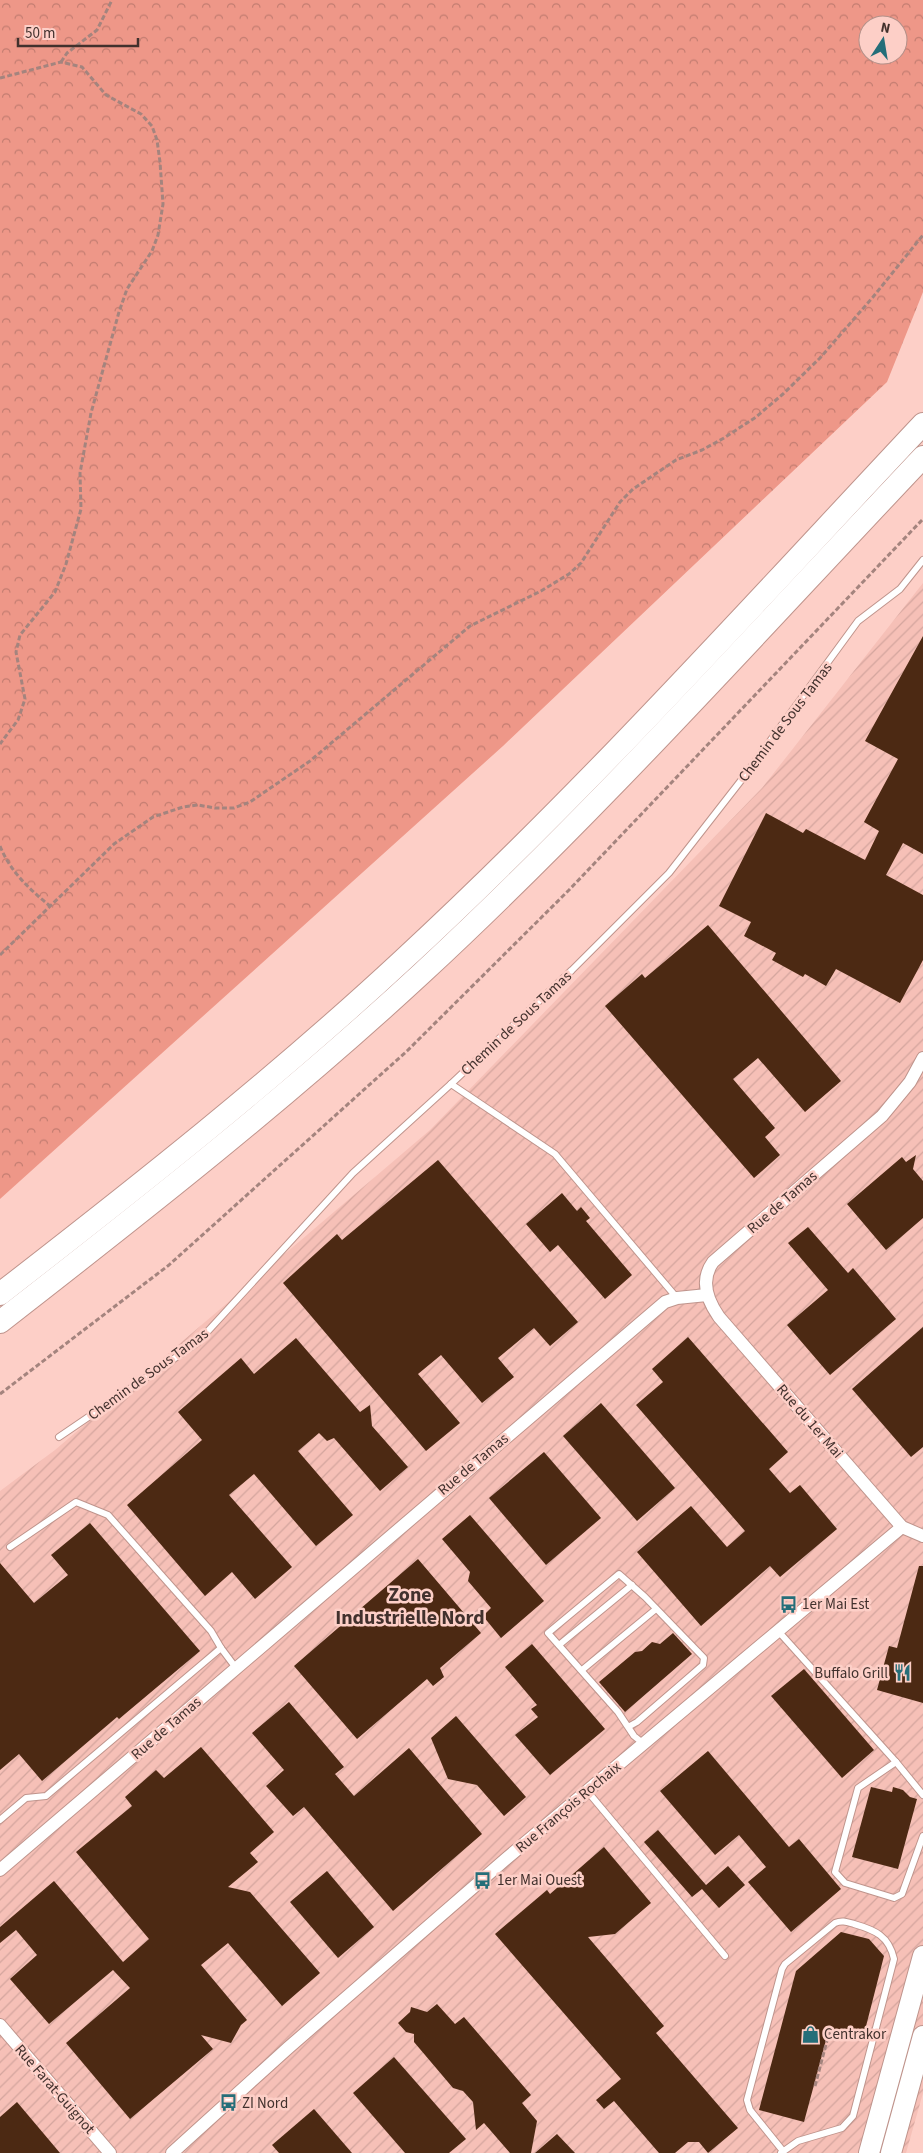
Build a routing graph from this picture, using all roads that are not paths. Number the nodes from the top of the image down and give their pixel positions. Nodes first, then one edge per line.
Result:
1 (923, 424) edge
2 (923, 457) edge
3 (923, 560) edge
4 (923, 1058) edge
5 (451, 1084) junction
6 (0, 1294) edge
7 (707, 1295) junction
8 (677, 1298) junction
9 (0, 1322) edge
10 (59, 1437) dead end
11 (902, 1527) junction
12 (923, 1536) edge
13 (10, 1547) dead end
14 (632, 1586) junction
15 (656, 1609) junction
16 (779, 1632) junction
17 (559, 1645) junction
18 (221, 1648) junction
19 (236, 1668) junction
20 (582, 1670) junction
21 (628, 1727) junction
22 (644, 1744) junction
23 (896, 1762) junction
24 (588, 1792) junction
25 (923, 1795) edge
26 (0, 1820) edge
27 (923, 1836) edge
28 (0, 1870) edge
29 (725, 1956) dead end
30 (923, 1956) edge
31 (0, 2026) edge
32 (923, 2036) edge
33 (782, 2152) edge
34 (110, 2153) edge
35 (172, 2153) edge
36 (869, 2153) edge
37 (891, 2153) edge

1 - 6 highway
2 - 9 highway
3 - 5 lane, Chemin de Sous Tamas
4 - 7 street, Rue de Tamas
5 - 8 lane
5 - 10 lane, Chemin de Sous Tamas
7 - 8 street, Rue de Tamas
7 - 11 street, Rue du 1er Mai
8 - 19 street, Rue de Tamas
11 - 12 street, Rue du 1er Mai
11 - 16 street, Rue François Rochaix
13 - 18 lane
14 - 15 lane
14 - 17 lane
14 - 17 lane
15 - 20 lane
15 - 21 lane
16 - 22 street, Rue François Rochaix
16 - 23 lane
17 - 20 lane
18 - 19 lane
18 - 26 lane
19 - 28 street, Rue de Tamas
20 - 21 lane
21 - 22 lane
22 - 24 street, Rue François Rochaix
23 - 25 lane
23 - 27 lane
24 - 29 lane
24 - 35 street, Rue François Rochaix
30 - 36 main road
31 - 34 street, Rue Farat-Guignot
32 - 37 main road
33 - 33 lane

